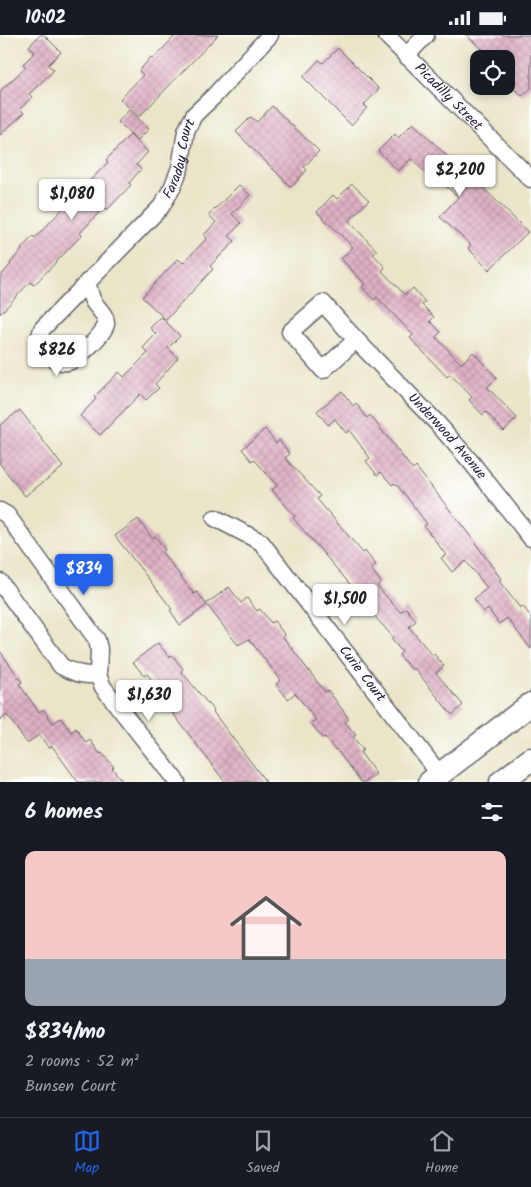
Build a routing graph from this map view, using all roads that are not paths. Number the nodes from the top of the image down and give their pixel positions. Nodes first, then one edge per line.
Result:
1 (270, 35) edge
2 (386, 35) edge
3 (426, 35) edge
4 (406, 56) junction
5 (531, 179) edge
6 (87, 282) junction
7 (356, 340) dead end
8 (0, 511) edge
9 (215, 518) dead end
10 (531, 538) edge
11 (0, 582) edge
12 (98, 675) junction
13 (531, 704) edge
14 (531, 759) edge
15 (435, 778) edge
16 (176, 782) edge
17 (501, 782) edge

1 - 6 street, Faraday Court
2 - 4 street, Picadilly Street
3 - 4 street
4 - 5 street, Picadilly Street
6 - 6 street, Faraday Court
7 - 10 street, Underwood Avenue
8 - 12 street
9 - 15 street, Curie Court
11 - 12 street
12 - 16 street
13 - 15 main road
14 - 17 main road

